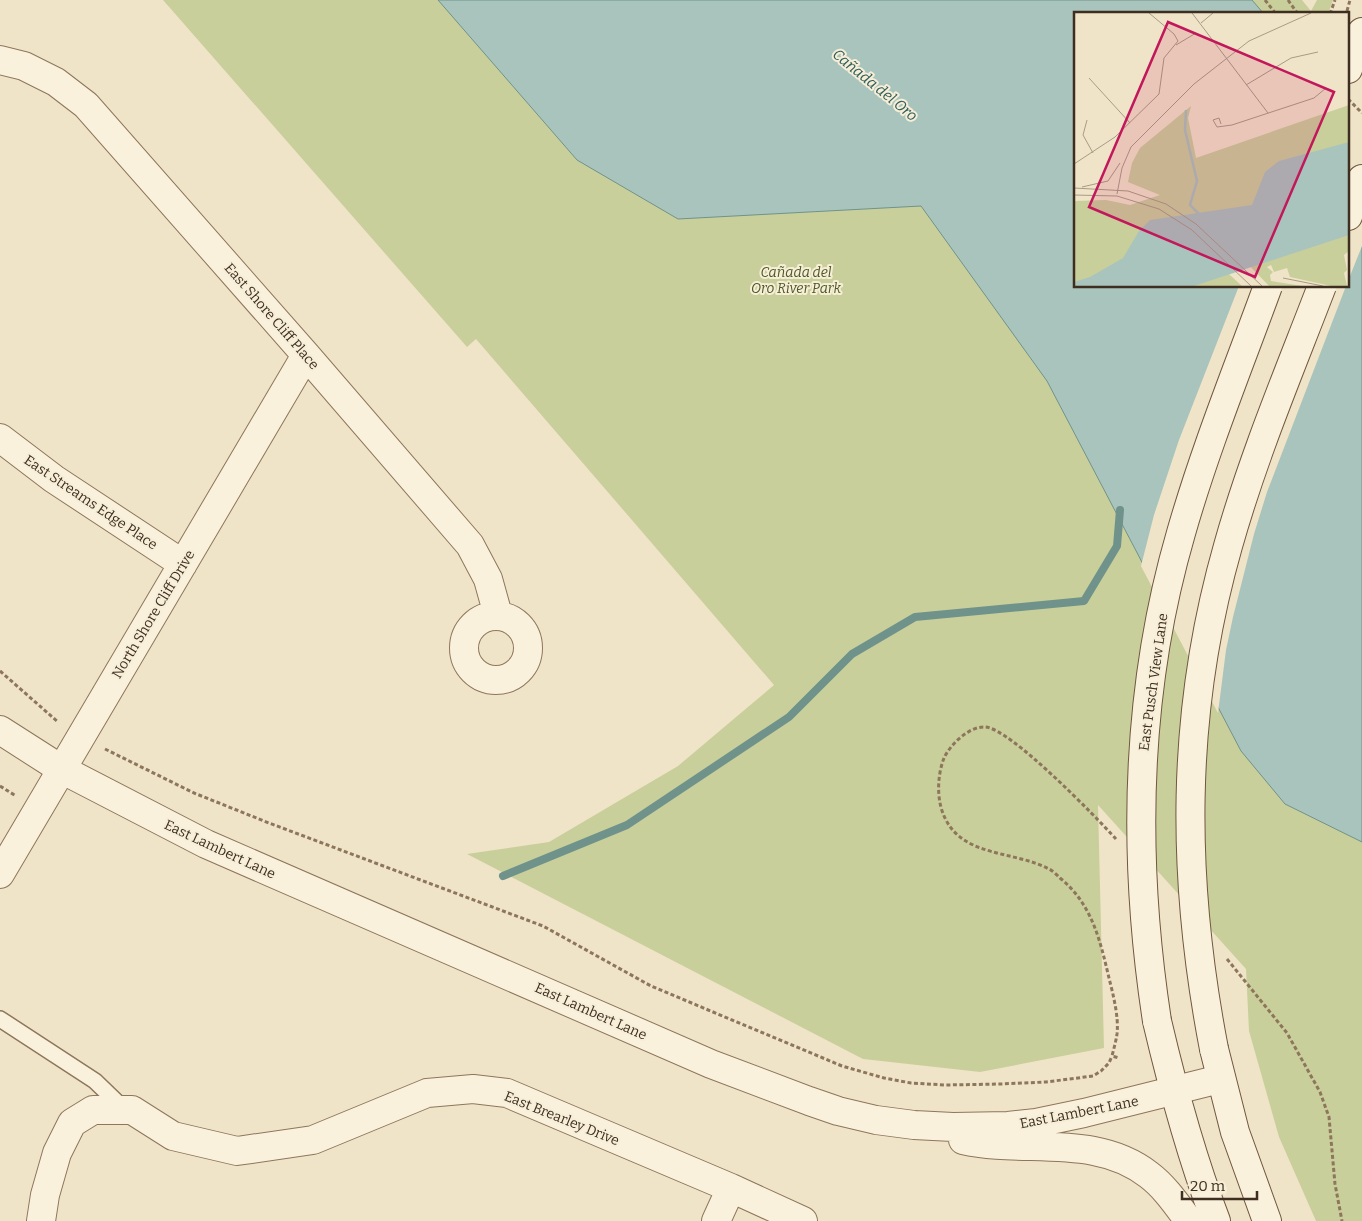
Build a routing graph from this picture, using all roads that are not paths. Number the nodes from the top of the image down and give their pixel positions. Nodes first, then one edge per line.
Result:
1 (1354, 22) edge
2 (1350, 53) edge
3 (0, 60) edge
4 (1362, 179) edge
5 (1350, 211) edge
6 (1267, 288) edge
7 (1321, 288) edge
8 (306, 355) junction
9 (0, 438) edge
10 (183, 564) junction
11 (498, 615) dead end
12 (0, 730) edge
13 (61, 769) junction
14 (0, 874) edge
15 (0, 1019) edge
16 (1220, 1079) junction
17 (1174, 1091) junction
18 (125, 1110) junction
19 (914, 1125) junction
20 (731, 1188) junction
21 (41, 1221) edge
22 (716, 1221) edge
23 (803, 1221) edge
24 (1189, 1221) edge
25 (1216, 1221) edge
26 (1267, 1221) edge

1 - 2 street
3 - 8 street, East Shore Cliff Place
4 - 5 street
6 - 17 street, East Pusch View Lane, bridge
7 - 16 street, bridge
8 - 10 street, North Shore Cliff Drive
8 - 11 street, East Shore Cliff Place
9 - 10 street, East Streams Edge Place
10 - 13 street, North Shore Cliff Drive
12 - 13 street, East Lambert Lane
13 - 14 street, North Shore Cliff Drive
13 - 19 street, East Lambert Lane
15 - 18 lane
16 - 17 street, East Lambert Lane
16 - 26 street
17 - 19 street, East Lambert Lane
17 - 25 street, East Pusch View Lane
18 - 20 street, East Brearley Drive
18 - 21 street, East Brearley Drive
19 - 24 street
20 - 22 street
20 - 23 street, East Brearley Drive

